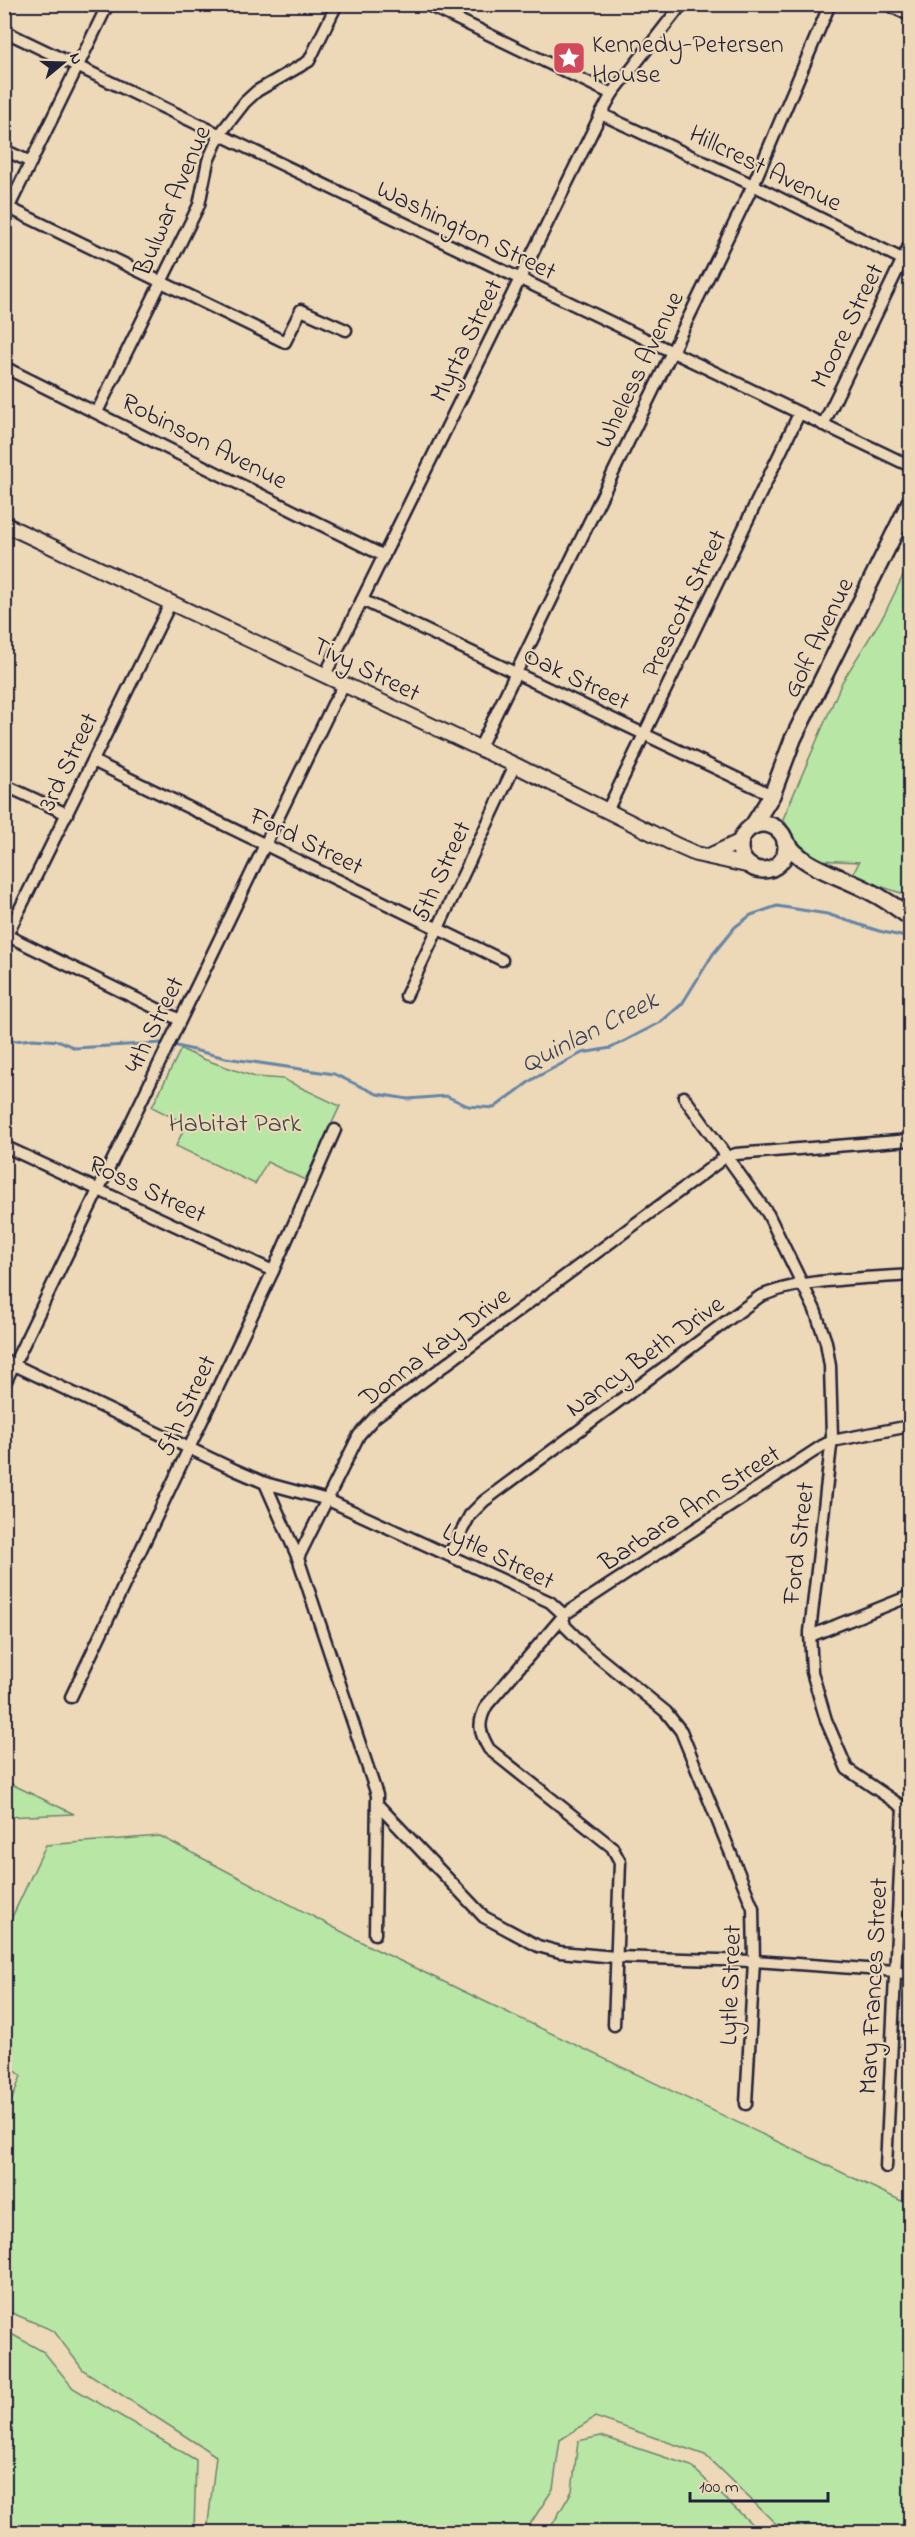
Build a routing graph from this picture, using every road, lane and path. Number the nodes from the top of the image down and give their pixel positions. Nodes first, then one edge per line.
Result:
1 (108, 4) edge
2 (337, 4) edge
3 (426, 4) edge
4 (682, 4) edge
5 (830, 4) edge
6 (893, 4) edge
7 (910, 12) edge
8 (4, 31) edge
9 (78, 67) junction
10 (612, 94) junction
11 (601, 114) junction
12 (220, 134) junction
13 (4, 150) edge
14 (31, 162) junction
15 (753, 185) junction
16 (7, 213) edge
17 (910, 244) edge
18 (907, 261) edge
19 (520, 279) junction
20 (160, 282) junction
21 (346, 330) dead end
22 (671, 352) junction
23 (4, 367) edge
24 (97, 412) junction
25 (799, 414) junction
26 (823, 425) junction
27 (910, 465) edge
28 (910, 502) edge
29 (4, 524) edge
30 (384, 556) junction
31 (362, 600) junction
32 (171, 602) junction
33 (516, 673) junction
34 (325, 675) junction
35 (345, 684) junction
36 (644, 735) junction
37 (479, 749) junction
38 (93, 761) junction
39 (515, 765) junction
40 (4, 785) edge
41 (772, 795) junction
42 (607, 811) junction
43 (67, 814) junction
44 (752, 827) junction
45 (780, 835) junction
46 (741, 841) junction
47 (265, 845) junction
48 (709, 856) junction
49 (751, 866) junction
50 (773, 867) junction
51 (819, 870) junction
52 (910, 917) edge
53 (438, 929) junction
54 (5, 936) edge
55 (502, 960) dead end
56 (406, 996) dead end
57 (180, 1020) junction
58 (684, 1096) dead end
59 (335, 1130) dead end
60 (910, 1140) edge
61 (4, 1146) edge
62 (727, 1157) junction
63 (99, 1190) junction
64 (273, 1271) junction
65 (910, 1275) edge
66 (802, 1285) junction
67 (9, 1362) edge
68 (4, 1385) edge
69 (910, 1426) edge
70 (832, 1441) junction
71 (190, 1448) junction
72 (265, 1483) junction
73 (328, 1500) junction
74 (449, 1555) junction
75 (298, 1558) junction
76 (910, 1596) edge
77 (563, 1617) junction
78 (810, 1636) junction
79 (71, 1697) dead end
80 (377, 1804) junction
81 (907, 1809) edge
82 (375, 1934) dead end
83 (615, 1957) junction
84 (754, 1961) junction
85 (895, 1971) junction
86 (910, 1975) edge
87 (614, 2025) dead end
88 (746, 2104) dead end
89 (886, 2167) dead end

1 - 9 street
2 - 12 street, Bulwar Avenue
3 - 10 street
4 - 10 street, Myrta Street
5 - 15 street, Wheless Avenue
6 - 7 main road
8 - 9 street, Washington Street
9 - 12 street, Washington Street
9 - 14 street
10 - 11 street, Myrta Street
11 - 15 street, Hillcrest Avenue
11 - 19 street, Myrta Street
12 - 19 street, Washington Street
12 - 20 street, Bulwar Avenue
13 - 14 street
14 - 16 street
15 - 18 street, Hillcrest Avenue
15 - 22 street, Wheless Avenue
16 - 20 street
17 - 18 street, Moore Street
18 - 26 street, Moore Street
19 - 22 street, Washington Street
19 - 30 street, Myrta Street
20 - 21 street
20 - 24 street, Bulwar Avenue
22 - 25 street, Washington Street
22 - 33 street, Wheless Avenue
23 - 24 street, Robinson Avenue
24 - 30 street, Robinson Avenue
25 - 26 street, Washington Street
25 - 36 street, Prescott Street
26 - 27 street, Washington Street
28 - 41 main road, Golf Avenue
29 - 32 street, Tivy Street
30 - 31 street, Myrta Street
31 - 33 street, Oak Street
31 - 34 street, Myrta Street
32 - 34 street, Tivy Street
32 - 38 street, 3rd Street
33 - 36 street, Oak Street
33 - 37 street, Wheless Avenue
34 - 35 street, Tivy Street
35 - 37 street, Tivy Street
35 - 47 street, 4th Street
36 - 41 street, Oak Street
36 - 42 street, Prescott Street
37 - 39 street, Tivy Street
38 - 43 street, 3rd Street
38 - 47 street, Ford Street
39 - 42 street, Tivy Street
39 - 53 street, 5th Street
40 - 43 street
41 - 44 main road, Golf Avenue
41 - 45 main road, Golf Avenue
42 - 48 street, Tivy Street
43 - 54 street, 3rd Street
44 - 45 main road
44 - 46 main road
45 - 50 main road
45 - 51 main road
46 - 48 street
46 - 49 main road
47 - 53 street, Ford Street
47 - 57 street, 4th Street
48 - 49 street, Tivy Street
49 - 50 main road
50 - 51 main road
51 - 52 main road
53 - 55 street, Ford Street
53 - 56 street, 5th Street
54 - 57 street
57 - 63 street, 4th Street
58 - 62 street, Ford Street
59 - 64 street, 5th Street
60 - 62 street, Donna Kay Drive
61 - 63 street, Ross Street
62 - 66 street, Ford Street
62 - 73 street, Donna Kay Drive
63 - 64 street, Ross Street
63 - 67 street, 4th Street
64 - 71 street, 5th Street
65 - 66 street, Nancy Beth Drive
66 - 70 street, Ford Street
66 - 74 street, Nancy Beth Drive
67 - 68 street, 4th Street
67 - 71 street, Lytle Street
69 - 70 street, Barbara Ann Street
70 - 77 street, Barbara Ann Street
70 - 78 street, Ford Street
71 - 72 street, Lytle Street
71 - 79 street, 5th Street
72 - 73 street, Lytle Street
72 - 75 street
73 - 74 street, Lytle Street
73 - 75 street, Donna Kay Drive
74 - 77 street, Lytle Street
75 - 80 street
76 - 78 street
77 - 83 street, Barbara Ann Street
77 - 84 street, Lytle Street
78 - 81 street, Ford Street
80 - 82 street
80 - 83 street
81 - 85 street, Mary Frances Street
83 - 84 street
83 - 87 street, Barbara Ann Street
84 - 85 street
84 - 88 street, Lytle Street
85 - 86 street
85 - 89 street, Mary Frances Street

